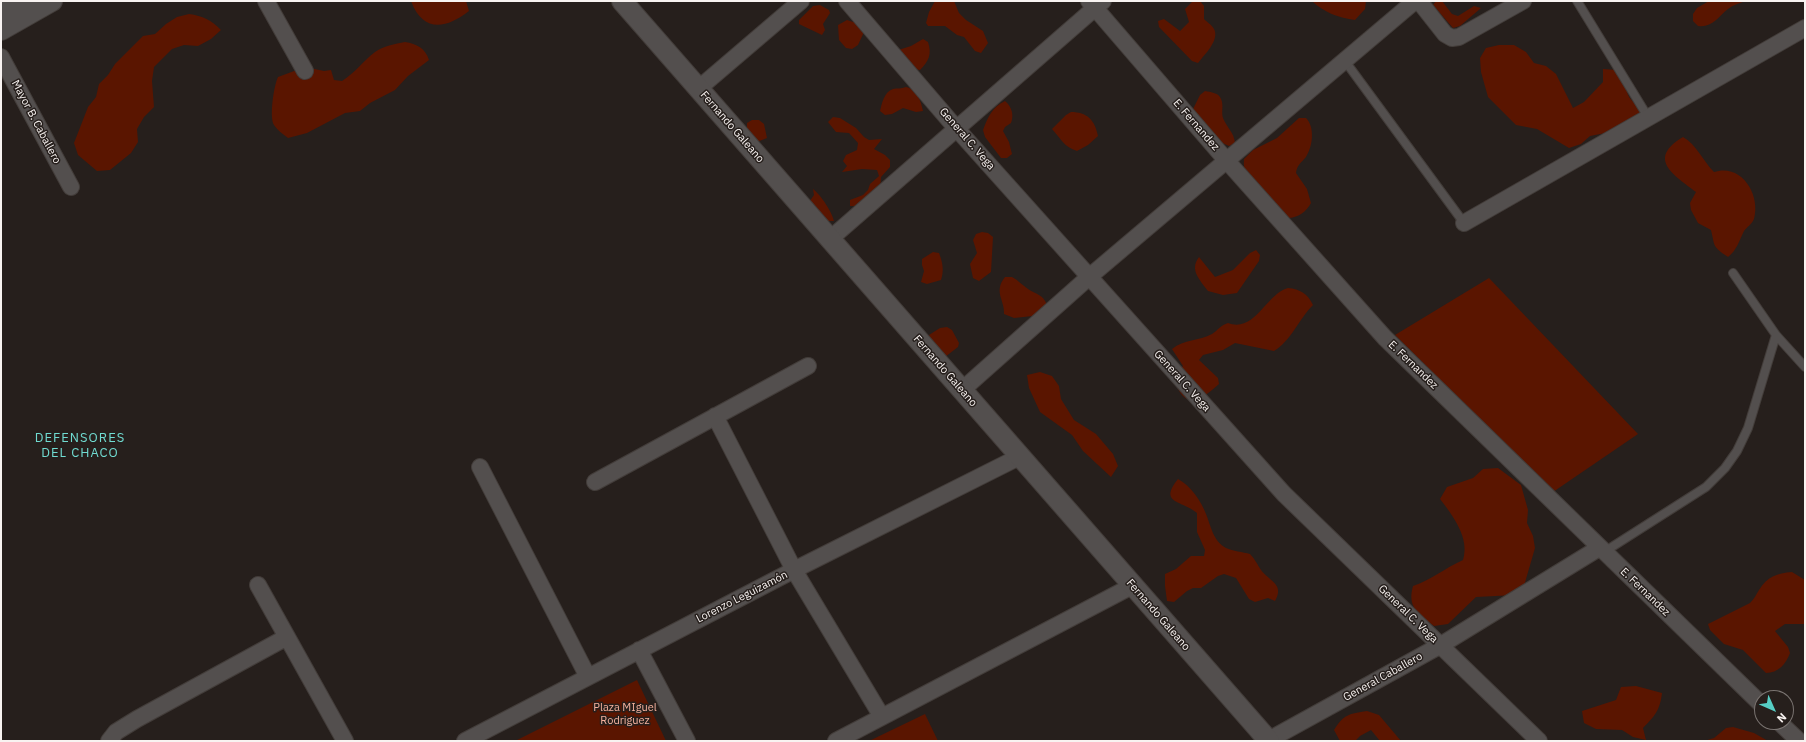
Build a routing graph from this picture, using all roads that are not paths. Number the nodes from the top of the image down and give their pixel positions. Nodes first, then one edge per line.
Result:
1 (22, 1) edge
2 (52, 1) edge
3 (266, 1) edge
4 (622, 1) edge
5 (801, 1) edge
6 (847, 1) edge
7 (1415, 1) edge
8 (1418, 1) edge
9 (1523, 1) edge
10 (1577, 1) edge
11 (1096, 3) edge
12 (1, 13) edge
13 (1805, 28) edge
14 (1, 30) edge
15 (1, 57) edge
16 (1346, 61) junction
17 (305, 71) dead end
18 (698, 89) junction
19 (1648, 117) junction
20 (956, 128) junction
21 (1226, 160) junction
22 (71, 187) dead end
23 (1464, 224) joint
24 (830, 239) junction
25 (1733, 273) dead end
26 (1089, 277) junction
27 (1776, 335) junction
28 (808, 366) dead end
29 (1805, 367) edge
30 (962, 390) junction
31 (715, 416) junction
32 (1021, 456) junction
33 (480, 467) dead end
34 (595, 482) dead end
35 (1601, 550) junction
36 (794, 570) junction
37 (258, 585) dead end
38 (1132, 586) junction
39 (287, 637) junction
40 (1441, 645) junction
41 (639, 650) junction
42 (588, 677) junction
43 (1754, 697) edge
44 (882, 717) junction
45 (1787, 730) edge
46 (109, 741) edge
47 (345, 741) edge
48 (465, 741) edge
49 (687, 741) edge
50 (836, 741) edge
51 (1268, 741) edge
52 (1539, 741) edge
53 (1799, 741) edge

1 - 12 street
2 - 14 street
3 - 17 street
4 - 18 street, Fernando Galeano
5 - 18 street
6 - 20 street, General C. Vega
7 - 16 street
8 - 9 street
10 - 19 lane
11 - 20 street
11 - 21 street, E. Fernandez
13 - 19 street
15 - 22 street, Mayor B. Caballero
16 - 21 street
16 - 23 lane
18 - 24 street, Fernando Galeano
19 - 23 street
20 - 24 street
20 - 26 street, General C. Vega
21 - 26 street
21 - 35 street, E. Fernandez
24 - 30 street, Fernando Galeano
25 - 27 lane
26 - 30 street
26 - 40 street, General C. Vega
27 - 29 lane
27 - 35 lane
28 - 31 street
30 - 32 street, Fernando Galeano
31 - 34 street
31 - 36 street
32 - 36 street, Lorenzo Leguizamón
32 - 38 street, Fernando Galeano
33 - 42 street
35 - 40 street, General Caballero
35 - 43 street, E. Fernandez
36 - 41 street, Lorenzo Leguizamón
36 - 44 street
37 - 39 street
38 - 44 street
38 - 51 street, Fernando Galeano
39 - 46 street
39 - 47 street
40 - 51 street, General Caballero
40 - 52 street, General C. Vega
41 - 42 street, Lorenzo Leguizamón
41 - 49 street
42 - 48 street, Lorenzo Leguizamón
44 - 50 street
45 - 53 street

